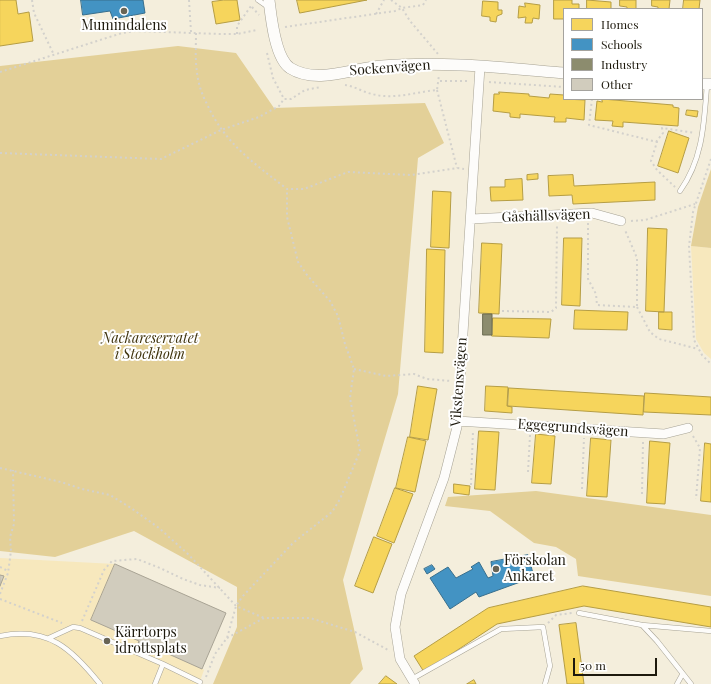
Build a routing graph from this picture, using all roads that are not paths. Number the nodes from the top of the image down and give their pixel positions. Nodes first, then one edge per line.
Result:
1 (258, 0) edge
2 (269, 4) edge
3 (480, 67) junction
4 (563, 73) edge
5 (707, 84) edge
6 (680, 191) road end
7 (471, 219) junction
8 (622, 221) road end
9 (457, 421) junction
10 (688, 428) road end
11 (579, 613) road end
12 (642, 625) junction
13 (711, 631) edge
14 (0, 636) edge
15 (49, 638) junction
16 (163, 664) junction
17 (682, 675) junction
18 (202, 682) edge
19 (414, 682) edge
20 (100, 684) edge
21 (155, 684) edge
22 (545, 684) edge
23 (677, 684) edge
24 (691, 684) edge

1 - 2 lane
2 - 3 street, Sockenvägen
3 - 4 street, Sockenvägen
3 - 7 street, Vikstensvägen
5 - 6 lane
7 - 8 street, Gåshällsvägen
7 - 9 street, Vikstensvägen
9 - 10 street, Eggegrundsvägen
9 - 19 street, Vikstensvägen
11 - 12 lane
12 - 13 lane
12 - 17 lane
14 - 15 lane
15 - 16 lane
15 - 20 lane
16 - 18 lane
16 - 21 lane
17 - 23 lane
17 - 24 lane
19 - 22 lane

